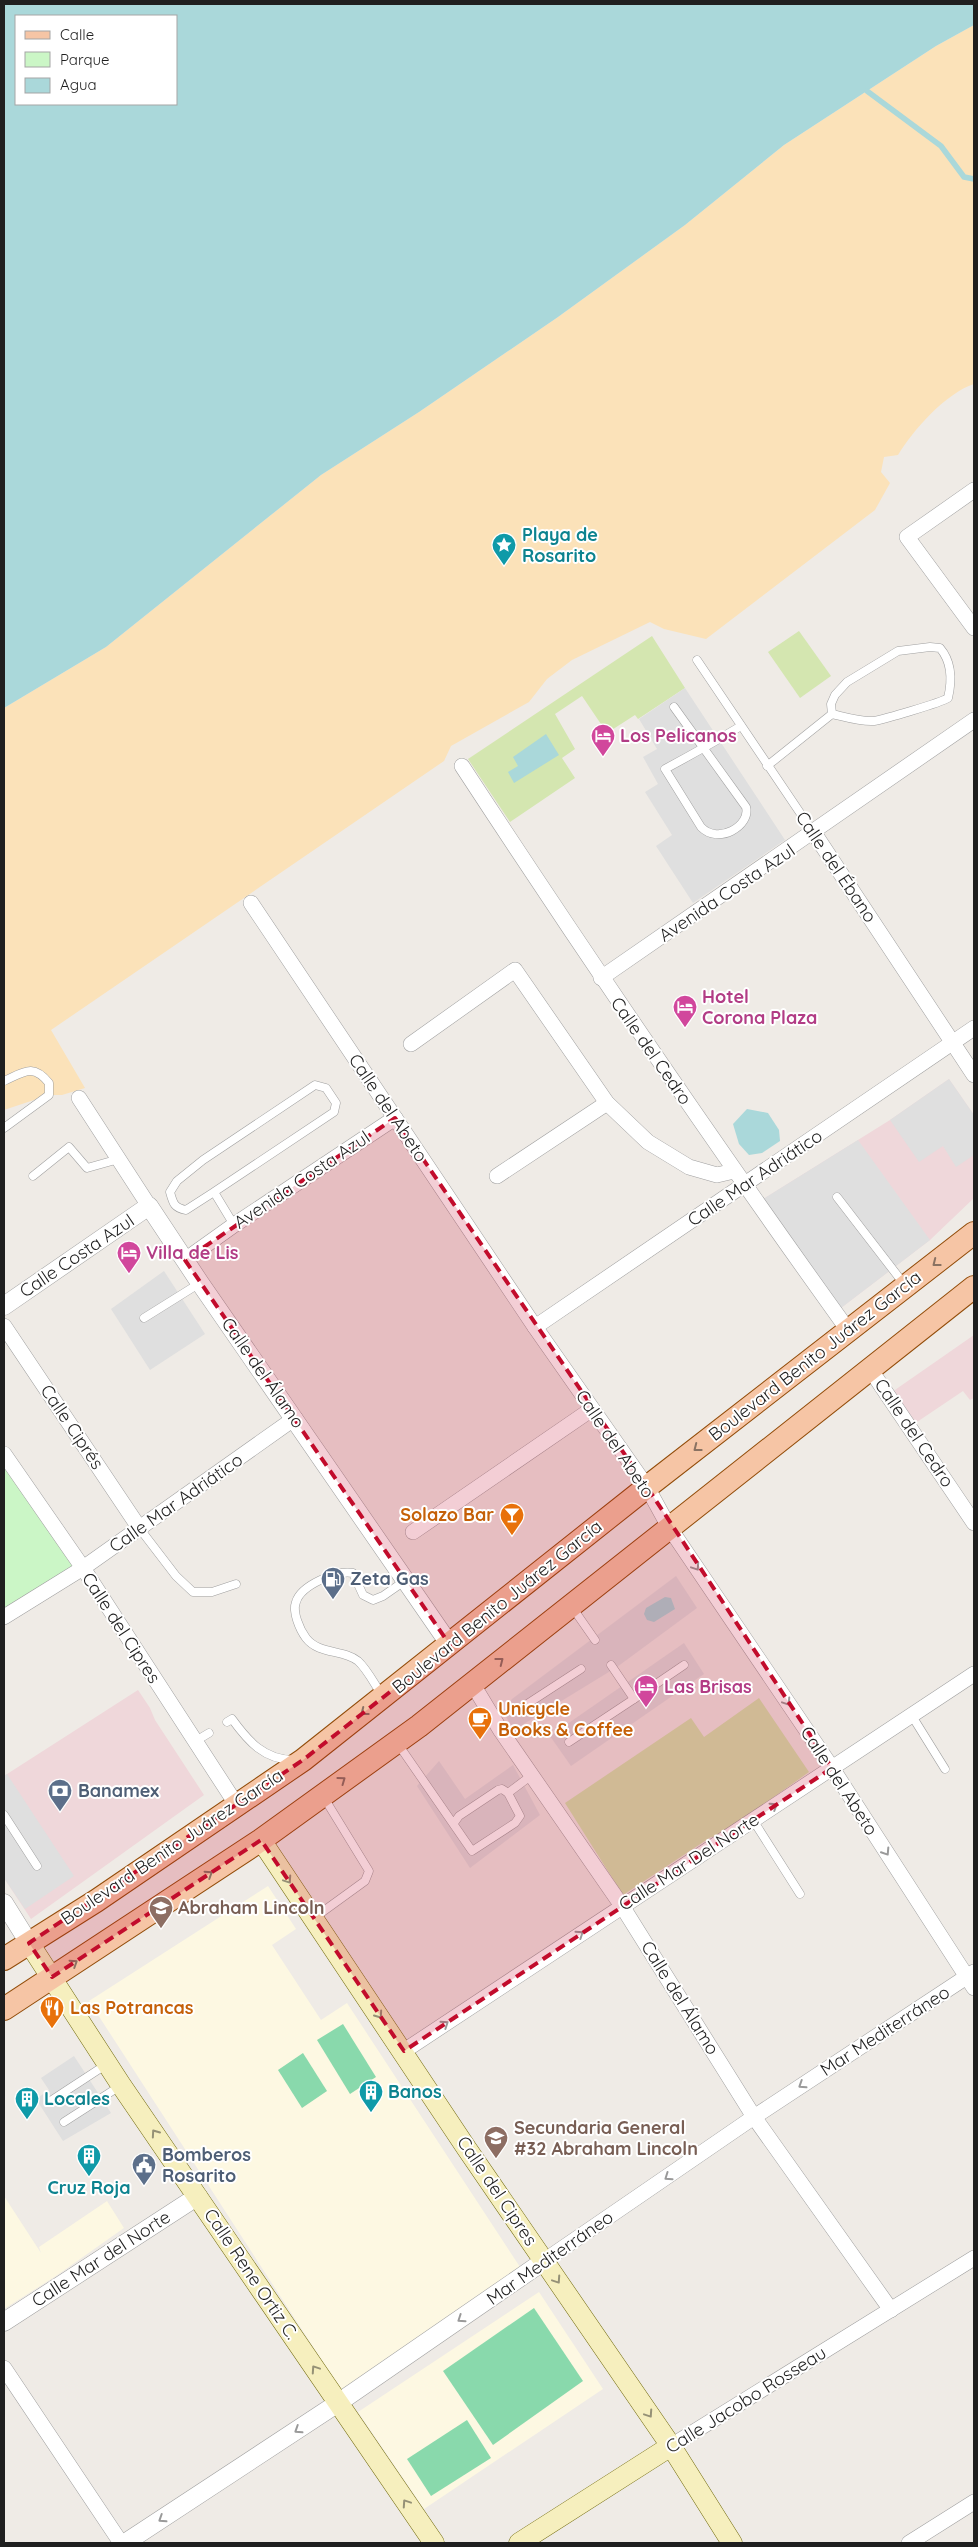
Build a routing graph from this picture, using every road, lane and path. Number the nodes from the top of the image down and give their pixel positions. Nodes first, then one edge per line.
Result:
1 (974, 490) edge
2 (974, 628) edge
3 (697, 660) dead end
4 (674, 706) dead end
5 (832, 714) junction
6 (974, 720) edge
7 (741, 726) junction
8 (703, 748) junction
9 (462, 766) dead end
10 (767, 766) junction
11 (814, 833) junction
12 (251, 903) dead end
13 (602, 978) junction
14 (974, 1028) edge
15 (411, 1044) dead end
16 (954, 1044) junction
17 (974, 1075) edge
18 (4, 1081) edge
19 (79, 1098) dead end
20 (607, 1103) junction
21 (395, 1118) junction
22 (4, 1128) edge
23 (119, 1159) junction
24 (734, 1171) junction
25 (33, 1176) dead end
26 (497, 1176) dead end
27 (744, 1186) junction
28 (214, 1192) junction
29 (837, 1197) dead end
30 (149, 1206) junction
31 (234, 1225) junction
32 (974, 1233) edge
33 (185, 1260) junction
34 (200, 1284) junction
35 (906, 1286) junction
36 (974, 1287) edge
37 (4, 1306) edge
38 (144, 1318) dead end
39 (4, 1326) edge
40 (535, 1327) junction
41 (848, 1330) junction
42 (870, 1369) junction
43 (592, 1409) junction
44 (295, 1418) junction
45 (4, 1454) edge
46 (647, 1487) junction
47 (974, 1523) edge
48 (669, 1527) junction
49 (140, 1529) junction
50 (413, 1532) dead end
51 (83, 1568) junction
52 (406, 1580) junction
53 (236, 1584) dead end
54 (571, 1605) junction
55 (4, 1617) edge
56 (595, 1640) dead end
57 (450, 1645) junction
58 (611, 1665) dead end
59 (684, 1665) dead end
60 (581, 1669) dead end
61 (974, 1674) edge
62 (472, 1683) junction
63 (383, 1697) junction
64 (634, 1699) junction
65 (518, 1710) dead end
66 (912, 1716) junction
67 (227, 1722) dead end
68 (209, 1733) dead end
69 (396, 1741) junction
70 (194, 1742) junction
71 (569, 1742) dead end
72 (303, 1760) junction
73 (832, 1768) junction
74 (945, 1769) dead end
75 (532, 1775) junction
76 (508, 1793) junction
77 (322, 1795) junction
78 (236, 1804) junction
79 (4, 1815) edge
80 (753, 1820) junction
81 (454, 1824) junction
82 (261, 1840) junction
83 (38, 1866) dead end
84 (800, 1894) dead end
85 (4, 1904) edge
86 (622, 1906) junction
87 (313, 1918) junction
88 (29, 1943) junction
89 (4, 1958) edge
90 (52, 1978) junction
91 (972, 1978) edge
92 (4, 2010) edge
93 (404, 2051) junction
94 (108, 2063) junction
95 (121, 2085) junction
96 (52, 2100) dead end
97 (754, 2117) junction
98 (64, 2122) dead end
99 (198, 2196) junction
100 (974, 2258) edge
101 (544, 2261) junction
102 (891, 2310) junction
103 (4, 2322) edge
104 (4, 2368) edge
105 (338, 2403) junction
106 (671, 2446) junction
107 (974, 2502) edge
108 (121, 2543) edge
109 (125, 2543) edge
110 (434, 2543) edge
111 (519, 2543) edge
112 (732, 2543) edge
113 (909, 2543) edge

1 - 2 street
3 - 7 lane, Calle del Ébano
4 - 8 lane
5 - 5 lane
5 - 10 lane
6 - 11 street, Avenida Costa Azul
7 - 8 lane
7 - 10 lane, Calle del Ébano
8 - 8 lane
9 - 13 street, Calle del Cedro
10 - 11 lane, Calle del Ébano
11 - 13 street, Avenida Costa Azul
11 - 16 street, Calle del Ébano
12 - 21 street, Calle del Abeto
13 - 24 street, Calle del Cedro
14 - 16 street, Calle Mar Adriático
15 - 20 street
16 - 17 street, Calle del Ébano
16 - 27 street, Calle Mar Adriático
18 - 22 lane
19 - 23 street, Calle del Álamo
20 - 24 street
20 - 26 street
21 - 31 street, Avenida Costa Azul
21 - 40 street, Calle del Abeto
23 - 25 lane
23 - 30 street, Calle del Álamo
24 - 27 street, Calle del Cedro
27 - 40 street, Calle Mar Adriático
27 - 41 street, Calle del Cedro
28 - 28 lane
28 - 31 lane
29 - 35 lane
30 - 33 street, Calle del Álamo
30 - 37 street, Calle Costa Azul
31 - 33 street, Avenida Costa Azul
32 -> 35 main road, Boulevard Benito Juárez García
33 - 34 street, Calle del Álamo
34 - 38 lane
34 - 44 street, Calle del Álamo
35 - 41 main road, Boulevard Benito Juárez García
36 - 42 main road
39 - 49 street, Calle Ciprés
40 - 43 street, Calle del Abeto
41 -> 46 main road, Boulevard Benito Juárez García
42 - 47 street, Calle del Cedro
42 - 48 main road
43 - 46 street, Calle del Abeto
43 - 50 street
44 - 49 street, Calle Mar Adriático
44 - 52 street, Calle del Álamo
45 - 51 street, Calle del Cipres
46 - 48 street, Calle del Abeto
46 - 57 main road, Boulevard Benito Juárez García
48 - 54 main road
48 -> 73 street, Calle del Abeto
49 - 51 street, Calle Mar Adriático
49 - 53 lane
51 - 55 street, Calle Mar Adriático
51 - 70 street, Calle del Cipres
52 - 57 street, Calle del Álamo
52 - 63 lane
54 - 56 lane
62 -> 54 main road
57 - 63 main road, Boulevard Benito Juárez García
58 - 64 lane
59 - 64 lane
60 - 65 lane
61 - 66 street, Calle Mar Del Norte
62 - 69 main road
62 - 75 street, Calle del Álamo
63 -> 72 main road, Boulevard Benito Juárez García
64 - 71 lane
66 - 73 street, Calle Mar Del Norte
66 - 74 lane
67 - 72 lane
68 - 70 lane
77 -> 69 main road
69 - 81 lane
70 - 78 street, Calle del Cipres
72 - 78 main road, Boulevard Benito Juárez García
80 -> 73 street, Calle Mar Del Norte
73 -> 91 street, Calle del Abeto
75 - 76 lane
75 - 86 street, Calle del Álamo
76 - 81 lane
76 - 81 lane
77 - 82 main road
77 - 87 lane
78 - 88 main road, Boulevard Benito Juárez García
79 - 83 lane
80 - 84 lane
80 - 86 street, Calle Mar Del Norte
82 -> 87 main road, Calle del Cipres
90 -> 82 main road
85 - 88 street, Calle Rene Ortiz C.
93 -> 86 street, Calle Mar Del Norte
86 - 97 street, Calle del Álamo
87 -> 93 main road, Calle del Cipres
88 - 89 main road, Boulevard Benito Juárez García
88 - 90 main road, Calle Rene Ortiz C.
90 - 92 main road
90 - 94 main road, Calle Rene Ortiz C.
91 -> 97 street, Mar Mediterráneo
93 - 101 main road, Calle del Cipres
94 - 95 main road, Calle Rene Ortiz C.
94 - 96 lane
95 - 98 lane
99 -> 95 main road, Calle Rene Ortiz C.
97 -> 101 street, Mar Mediterráneo
97 - 102 street, Calle del Álamo
99 - 103 street, Calle Mar del Norte
105 -> 99 main road, Calle Rene Ortiz C.
100 - 102 street, Calle Jacobo Rosseau
101 -> 105 street, Mar Mediterráneo
101 -> 106 main road, Calle del Cipres
102 - 106 street, Calle Jacobo Rosseau
104 - 108 street
105 -> 109 street, Mar Mediterráneo
110 -> 105 main road, Calle Rene Ortiz C.
106 - 111 main road, Calle Jacobo Rosseau
106 - 112 main road, Calle del Cipres
107 - 113 street

